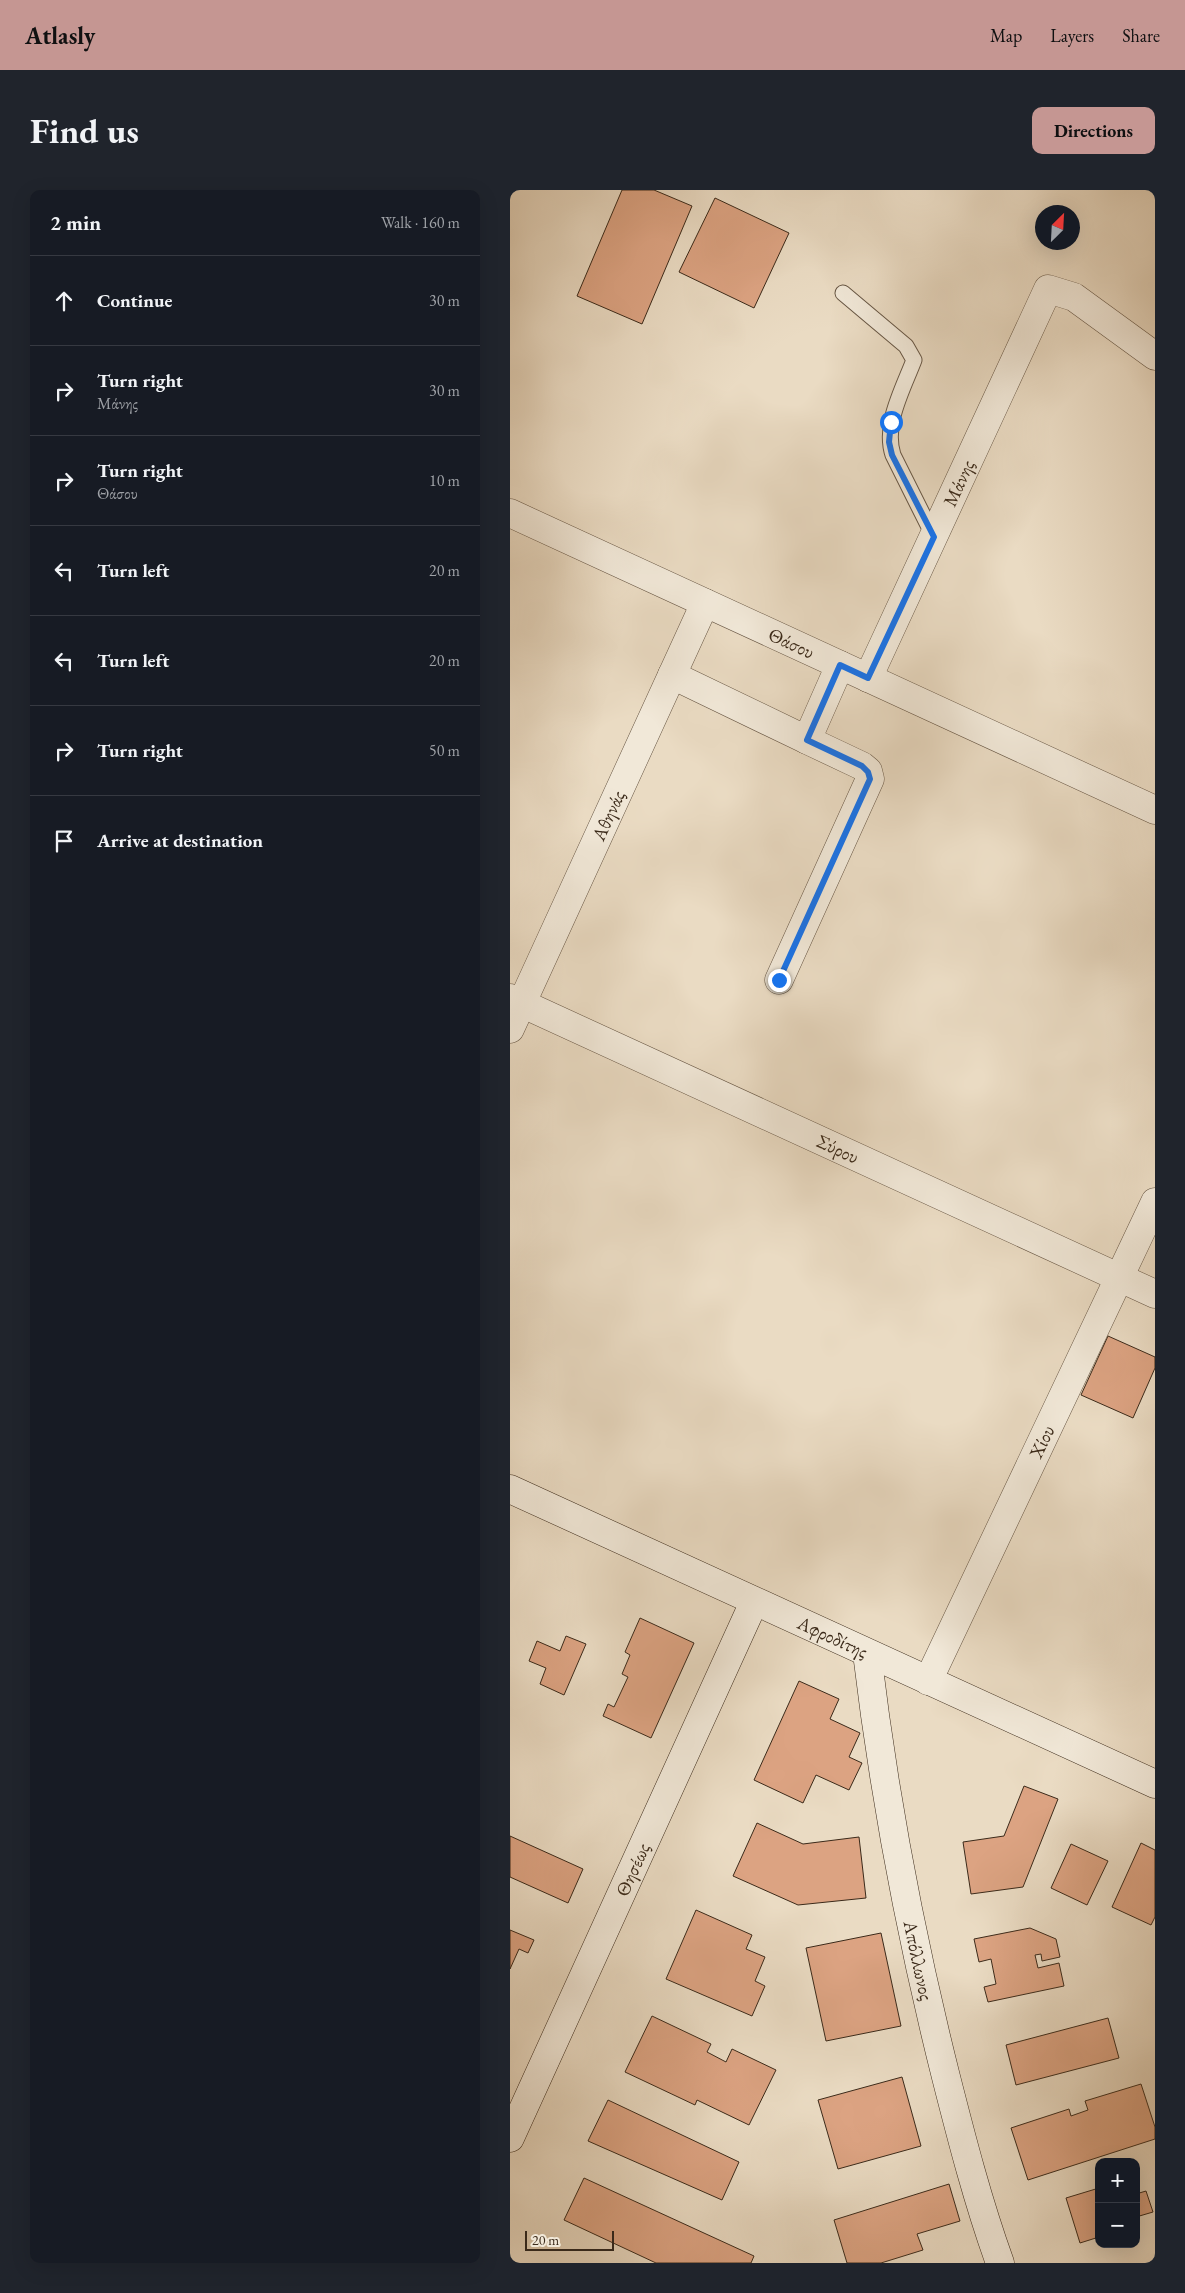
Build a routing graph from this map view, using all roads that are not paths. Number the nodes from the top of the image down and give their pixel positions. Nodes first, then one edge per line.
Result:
1 (843, 293) dead end
2 (1155, 356) edge
3 (510, 513) edge
4 (934, 537) junction
5 (705, 602) junction
6 (840, 665) junction
7 (672, 675) junction
8 (868, 678) junction
9 (807, 740) junction
10 (1155, 810) edge
11 (779, 980) dead end
12 (516, 1001) edge
13 (510, 1029) edge
14 (1155, 1202) edge
15 (1118, 1277) junction
16 (1155, 1294) edge
17 (510, 1489) edge
18 (754, 1602) junction
19 (867, 1653) junction
20 (928, 1681) junction
21 (1155, 1784) edge
22 (510, 2138) edge
23 (1000, 2263) edge

1 - 4 lane
2 - 4 street, Μάνης
3 - 5 street, Θάσου
4 - 8 street, Μάνης
5 - 6 street, Θάσου
5 - 7 street, Αθηνάς
6 - 8 street, Θάσου
6 - 9 street
7 - 9 street
7 - 12 street, Αθηνάς
8 - 10 street, Θάσου
9 - 11 street
12 - 13 street, Αθηνάς
12 - 15 street, Σύρου
14 - 15 street, Χίου
15 - 16 street, Σύρου
15 - 20 street, Χίου
17 - 18 street, Αφροδίτης
18 - 19 street, Αφροδίτης
18 - 22 street, Θησέως
19 - 20 street, Αφροδίτης
19 - 23 street, Απόλλωνος
20 - 21 street, Αφροδίτης

